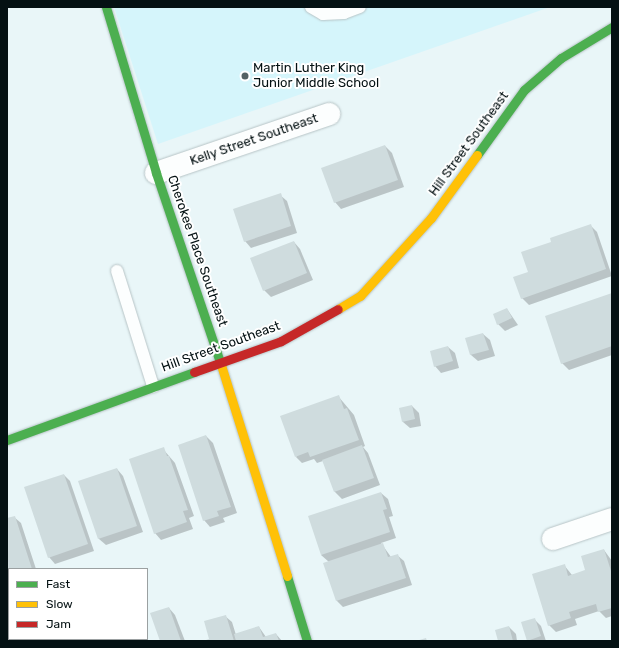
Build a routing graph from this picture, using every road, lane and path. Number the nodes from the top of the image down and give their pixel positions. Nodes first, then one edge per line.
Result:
1 (106, 7) edge
2 (311, 7) edge
3 (360, 7) edge
4 (612, 27) edge
5 (328, 114) dead end
6 (156, 173) junction
7 (117, 271) dead end
8 (220, 362) junction
9 (153, 386) junction
10 (7, 440) edge
11 (612, 519) edge
12 (553, 539) dead end
13 (307, 641) edge

1 - 6 street, Cherokee Place Southeast
2 - 3 lane
4 - 8 street, Hill Street Southeast
5 - 6 street, Kelly Street Southeast
6 - 8 street, Cherokee Place Southeast
7 - 9 lane
8 - 9 street, Hill Street Southeast
8 - 13 street, Cherokee Place Southeast
9 - 10 street, Hill Street Southeast
11 - 12 street

